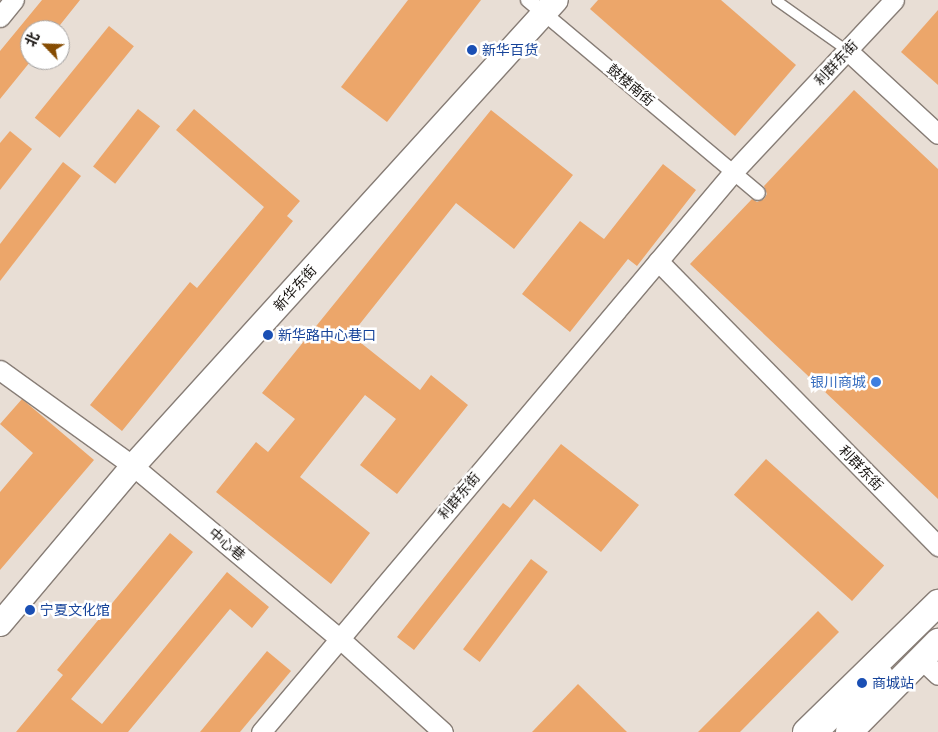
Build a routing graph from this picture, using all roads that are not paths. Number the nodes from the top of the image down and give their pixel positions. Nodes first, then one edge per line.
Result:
1 (14, 0) edge
2 (776, 0) edge
3 (894, 0) edge
4 (543, 4) edge
5 (0, 17) edge
6 (848, 51) junction
7 (938, 134) edge
8 (734, 170) junction
9 (758, 193) dead end
10 (658, 261) junction
11 (0, 370) edge
12 (133, 466) junction
13 (938, 546) edge
14 (938, 603) edge
15 (0, 624) edge
16 (339, 638) junction
17 (932, 659) edge
18 (893, 665) dead end
19 (261, 732) edge
20 (443, 732) edge
21 (806, 732) edge
22 (826, 732) edge
23 (849, 732) edge

1 - 5 street
2 - 6 lane
3 - 6 street, 利群东街
4 - 8 street, 鼓楼南街
4 - 12 street, 新华东街
6 - 7 street
6 - 8 street, 利群东街
8 - 9 street, 鼓楼南街
8 - 10 street, 利群东街
10 - 13 street, 利群东街
10 - 16 street, 利群东街
11 - 12 street, 中心巷
12 - 15 street, 新华东街
12 - 16 street, 中心巷
14 - 21 main road
16 - 19 street, 利群东街
16 - 20 street, 中心巷
17 - 23 main road
18 - 22 lane

